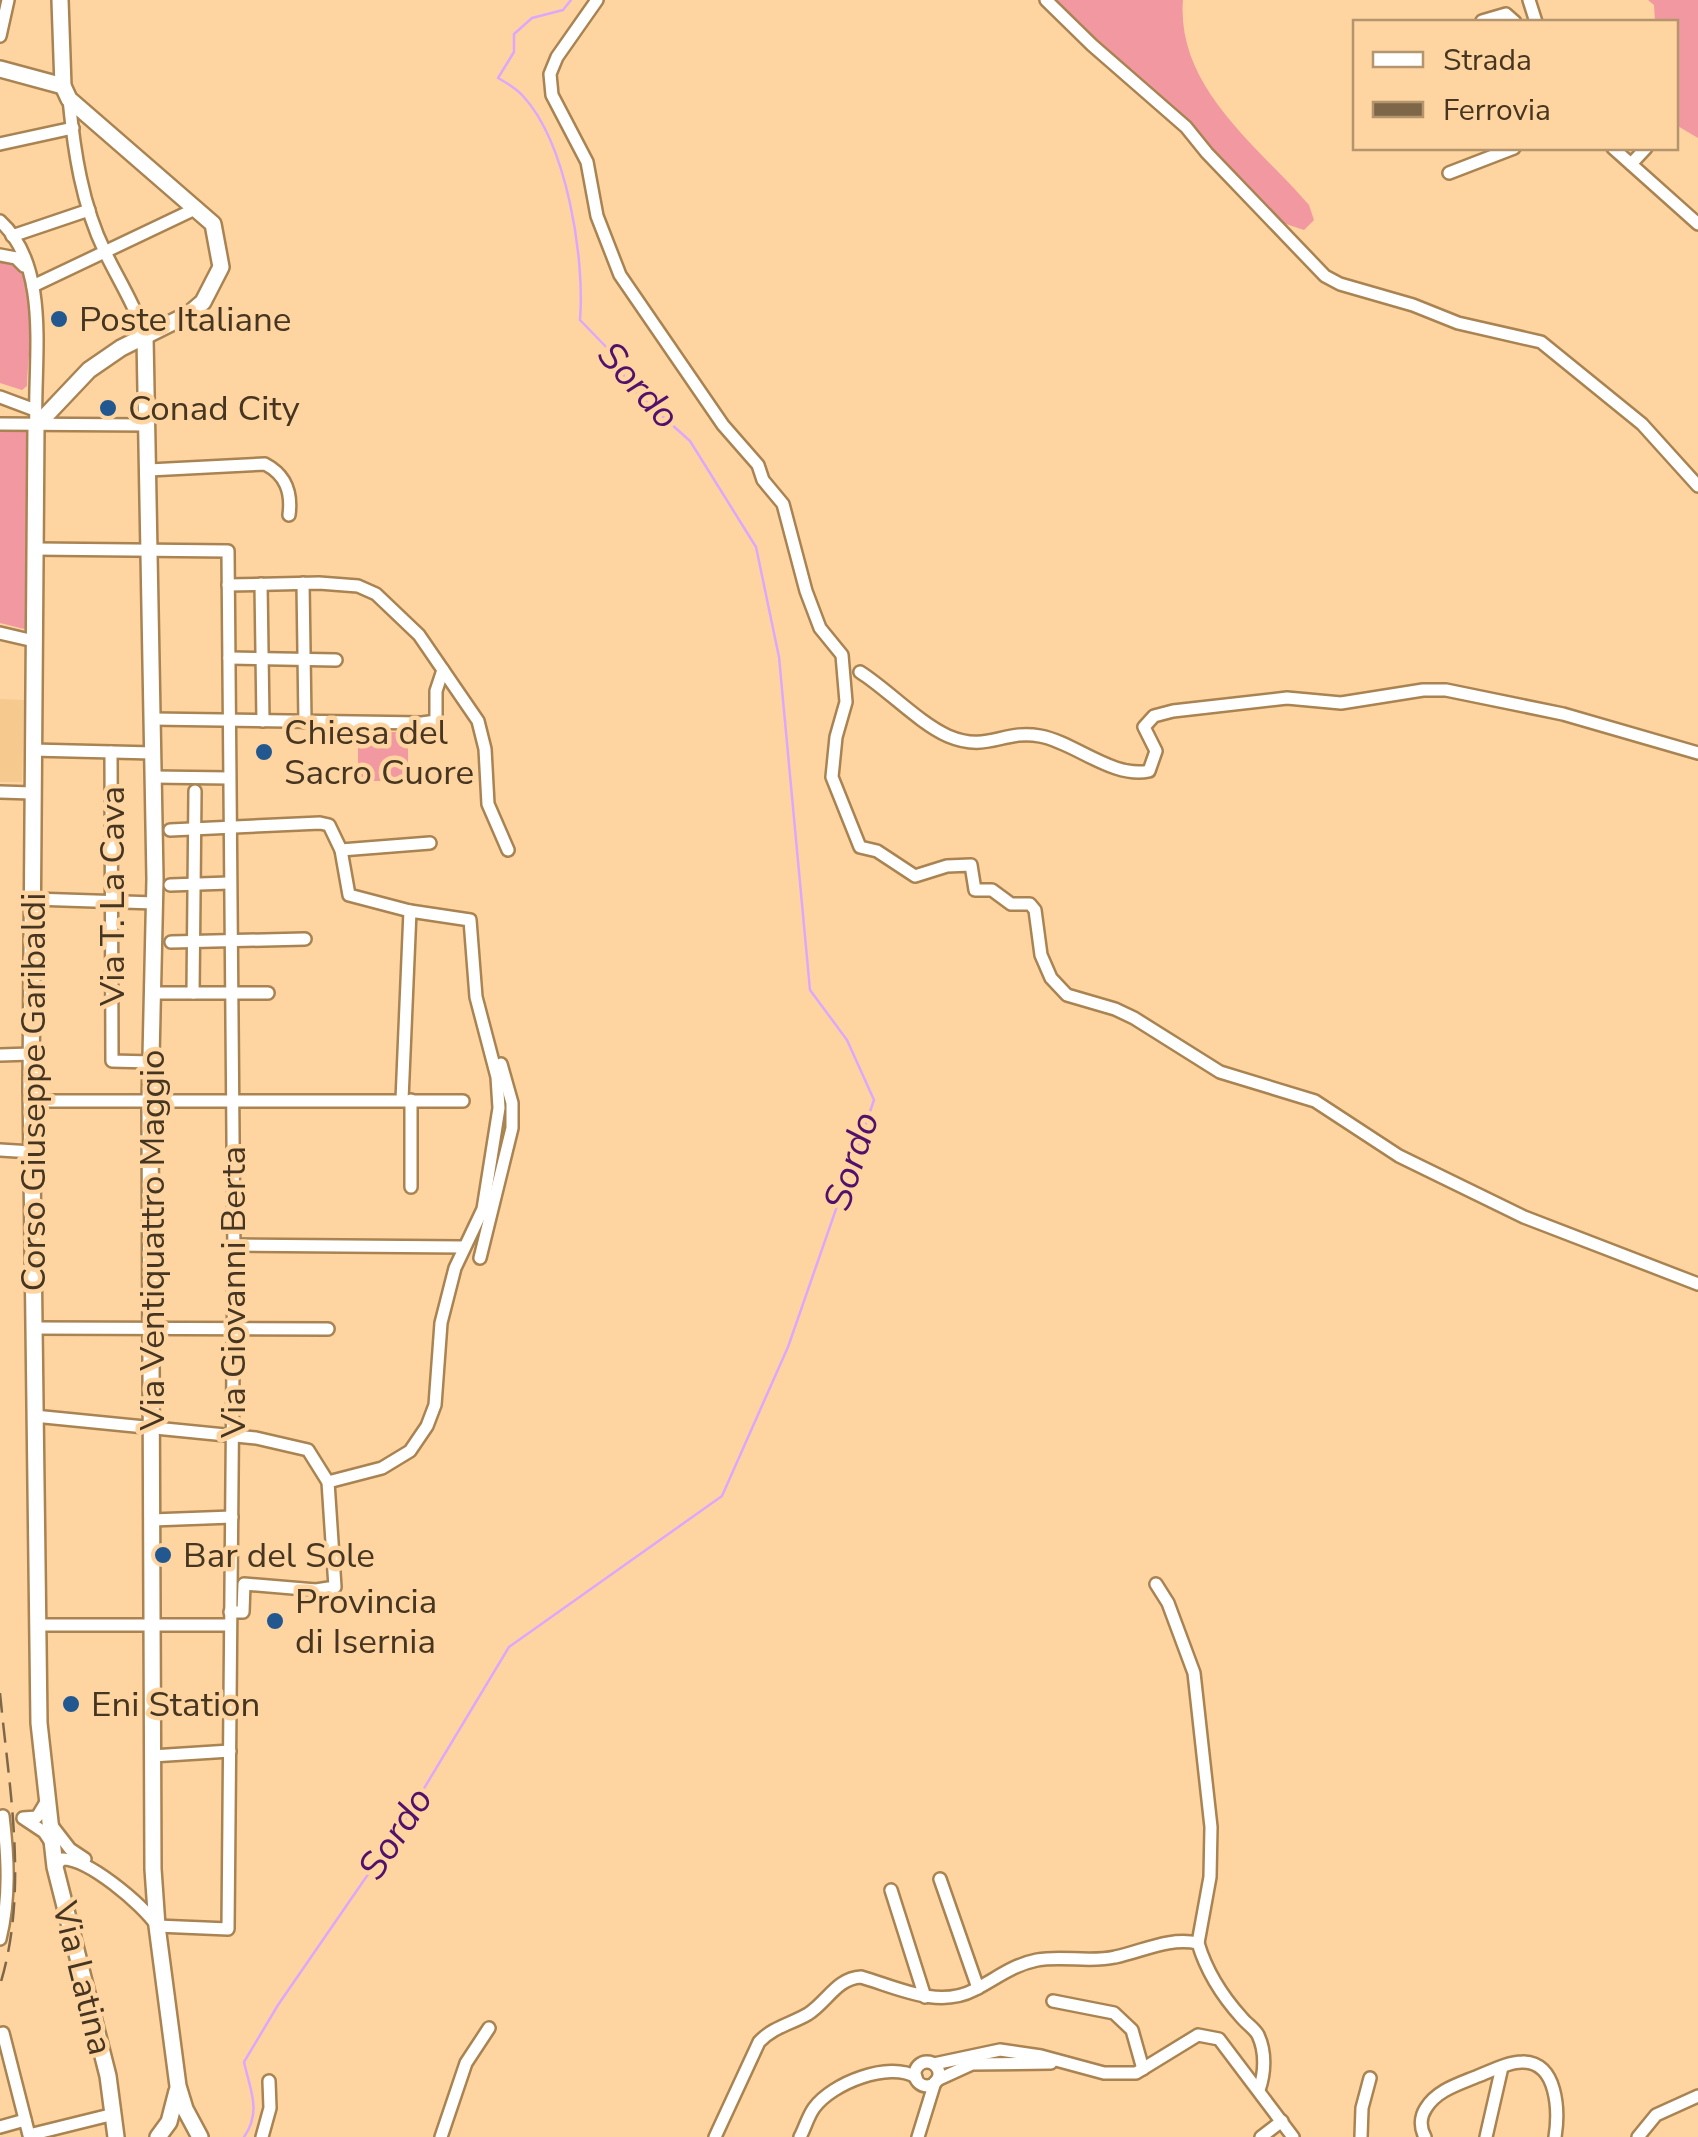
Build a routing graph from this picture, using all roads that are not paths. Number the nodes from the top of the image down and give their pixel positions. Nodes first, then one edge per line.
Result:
1 (8, 0) edge
2 (60, 0) edge
3 (598, 0) edge
4 (1046, 0) edge
5 (1485, 20) edge
6 (1513, 20) edge
7 (0, 36) edge
8 (0, 69) edge
9 (66, 93) junction
10 (73, 128) junction
11 (0, 144) edge
12 (1509, 150) edge
13 (1615, 150) edge
14 (1644, 150) edge
15 (1631, 164) junction
16 (1449, 172) dead end
17 (197, 208) junction
18 (89, 210) junction
19 (1692, 210) edge
20 (0, 221) edge
21 (1698, 224) edge
22 (12, 236) junction
23 (105, 253) junction
24 (0, 255) edge
25 (28, 269) junction
26 (34, 286) junction
27 (145, 336) junction
28 (3, 398) edge
29 (36, 418) junction
30 (2, 423) edge
31 (148, 425) junction
32 (148, 470) junction
33 (1698, 486) edge
34 (289, 515) dead end
35 (34, 549) junction
36 (149, 552) junction
37 (303, 583) junction
38 (262, 584) junction
39 (228, 585) junction
40 (0, 633) edge
41 (34, 641) junction
42 (229, 658) junction
43 (262, 659) junction
44 (304, 659) junction
45 (336, 660) dead end
46 (443, 670) junction
47 (860, 672) dead end
48 (152, 719) junction
49 (229, 721) junction
50 (263, 722) junction
51 (304, 722) junction
52 (32, 750) junction
53 (111, 752) junction
54 (153, 752) junction
55 (1698, 753) edge
56 (154, 777) junction
57 (229, 778) junction
58 (0, 792) edge
59 (32, 792) junction
60 (195, 792) dead end
61 (229, 827) junction
62 (195, 828) junction
63 (170, 830) dead end
64 (430, 842) dead end
65 (341, 850) junction
66 (508, 850) dead end
67 (194, 884) junction
68 (229, 884) junction
69 (170, 885) dead end
70 (33, 899) junction
71 (112, 901) junction
72 (156, 903) junction
73 (410, 911) junction
74 (305, 939) dead end
75 (230, 940) junction
76 (171, 942) dead end
77 (193, 942) junction
78 (153, 993) junction
79 (192, 993) junction
80 (231, 993) junction
81 (268, 993) dead end
82 (491, 1049) junction
83 (31, 1054) junction
84 (0, 1055) edge
85 (151, 1062) junction
86 (407, 1100) junction
87 (31, 1101) junction
88 (463, 1101) dead end
89 (150, 1102) junction
90 (233, 1102) junction
91 (0, 1150) edge
92 (32, 1152) junction
93 (411, 1187) dead end
94 (234, 1245) junction
95 (463, 1248) junction
96 (480, 1258) dead end
97 (1698, 1284) edge
98 (33, 1328) junction
99 (328, 1328) dead end
100 (152, 1329) junction
101 (233, 1329) junction
102 (34, 1416) junction
103 (152, 1430) junction
104 (233, 1436) junction
105 (328, 1482) junction
106 (232, 1517) junction
107 (152, 1520) junction
108 (1156, 1584) dead end
109 (230, 1619) junction
110 (152, 1624) junction
111 (39, 1625) junction
112 (230, 1751) junction
113 (152, 1756) junction
114 (47, 1811) junction
115 (1, 1816) edge
116 (23, 1818) junction
117 (53, 1847) junction
118 (55, 1868) junction
119 (153, 1869) junction
120 (940, 1880) dead end
121 (891, 1890) dead end
122 (157, 1926) junction
123 (0, 1940) edge
124 (1198, 1943) junction
125 (978, 1988) junction
126 (926, 1997) junction
127 (1053, 2001) dead end
128 (490, 2028) dead end
129 (3, 2034) dead end
130 (1056, 2062) junction
131 (934, 2064) junction
132 (1502, 2067) junction
133 (1143, 2069) junction
134 (1370, 2078) dead end
135 (917, 2079) junction
136 (269, 2081) dead end
137 (936, 2081) junction
138 (178, 2086) junction
139 (1259, 2090) junction
140 (1698, 2096) edge
141 (925, 2108) junction
142 (25, 2120) junction
143 (1282, 2121) junction
144 (0, 2127) edge
145 (118, 2128) edge
146 (158, 2137) edge
147 (200, 2137) edge
148 (262, 2137) edge
149 (440, 2137) edge
150 (716, 2137) edge
151 (800, 2137) edge
152 (918, 2137) edge
153 (1261, 2137) edge
154 (1293, 2137) edge
155 (1361, 2137) edge
156 (1425, 2137) edge
157 (1486, 2137) edge
158 (1555, 2137) edge
159 (1638, 2137) edge

1 - 7 street
2 - 9 main road
3 - 97 street
4 - 33 street
5 - 6 street
8 - 9 main road
9 - 10 street
9 - 17 main road
10 - 11 street
10 - 18 street
12 - 16 street
13 - 15 street
14 - 15 street
15 - 19 street
17 - 23 street
17 - 27 main road
18 - 22 street
18 - 23 street
19 - 21 street
20 - 22 street, Corso Giuseppe Garibaldi
22 - 25 street, Corso Giuseppe Garibaldi
23 - 26 street
23 - 27 street
24 - 25 street
25 - 26 street, Corso Giuseppe Garibaldi
26 - 29 street, Corso Giuseppe Garibaldi
27 - 29 main road
27 - 31 main road, Via Ventiquattro Maggio
28 - 29 street
28 - 30 street
29 - 30 street
29 - 31 street
29 - 35 main road, Corso Giuseppe Garibaldi
31 - 32 main road, Via Ventiquattro Maggio
32 - 34 street
32 - 36 main road, Via Ventiquattro Maggio
35 - 36 street
35 - 41 main road, Corso Giuseppe Garibaldi
36 - 39 street
36 - 48 main road, Via Ventiquattro Maggio
37 - 38 street
37 - 44 street
37 - 46 street
38 - 39 street
38 - 43 street
39 - 42 street, Via Giovanni Berta
40 - 41 street
41 - 52 main road, Corso Giuseppe Garibaldi
42 - 43 street
42 - 49 street, Via Giovanni Berta
43 - 44 street
43 - 50 street
44 - 45 street
44 - 51 street
46 - 51 street
46 - 66 street
47 - 55 street
48 - 49 street
48 - 54 main road, Via Ventiquattro Maggio
49 - 50 street
49 - 57 street, Via Giovanni Berta
50 - 51 street
52 - 53 street
52 - 59 main road, Corso Giuseppe Garibaldi
53 - 54 street
53 - 71 street, Via T. La Cava
54 - 56 main road, Via Ventiquattro Maggio
56 - 57 street
56 - 72 main road, Via Ventiquattro Maggio
57 - 61 street, Via Giovanni Berta
58 - 59 street
59 - 70 main road, Corso Giuseppe Garibaldi
60 - 62 street
61 - 62 street
61 - 65 street
61 - 68 street, Via Giovanni Berta
62 - 63 street
62 - 67 street
64 - 65 street
65 - 73 street
67 - 68 street
67 - 69 street
67 - 77 street
68 - 75 street, Via Giovanni Berta
70 - 71 street
70 - 83 main road, Corso Giuseppe Garibaldi
71 - 72 street
71 - 85 street, Via T. La Cava
72 - 78 main road, Via Ventiquattro Maggio
73 - 82 street
73 - 86 street
74 - 75 street
75 - 77 street
75 - 80 street, Via Giovanni Berta
76 - 77 street
77 - 79 street
78 - 79 street
78 - 85 main road, Via Ventiquattro Maggio
79 - 80 street
80 - 81 street
80 - 90 street, Via Giovanni Berta
82 - 95 street
82 - 96 street
83 - 84 street
83 - 87 main road, Corso Giuseppe Garibaldi
85 - 89 main road, Via Ventiquattro Maggio
86 - 88 street
86 - 90 street
86 - 93 street
87 - 89 street
87 - 92 main road, Corso Giuseppe Garibaldi
89 - 90 street
89 - 100 main road, Via Ventiquattro Maggio
90 - 94 street, Via Giovanni Berta
91 - 92 street
92 - 98 main road, Corso Giuseppe Garibaldi
94 - 95 street
94 - 101 street, Via Giovanni Berta
95 - 105 street
98 - 100 street
98 - 102 main road, Corso Giuseppe Garibaldi
99 - 101 street
100 - 101 street
100 - 103 main road, Via Ventiquattro Maggio
101 - 104 street, Via Giovanni Berta
102 - 103 street
102 - 111 main road, Corso Giuseppe Garibaldi
103 - 104 street
103 - 107 main road, Via Ventiquattro Maggio
104 - 105 street
104 - 106 street, Via Giovanni Berta
105 - 109 street
106 - 107 street
106 - 109 street, Via Giovanni Berta
107 - 110 main road, Via Ventiquattro Maggio
108 - 124 street
109 - 110 street
109 - 112 street, Via Giovanni Berta
110 - 111 street
110 - 113 main road, Via Ventiquattro Maggio
111 - 114 main road, Corso Giuseppe Garibaldi
112 - 113 street
112 - 122 street, Via Giovanni Berta
113 - 119 main road, Via Ventiquattro Maggio
114 - 116 street
114 - 117 main road, Via Latina
114 - 119 street
115 - 116 street
115 - 123 street
116 - 117 street
117 - 118 main road, Via Latina
118 - 122 street
118 - 145 main road, Via Latina
119 - 122 main road, Via Ventiquattro Maggio
120 - 125 street
121 - 126 street
122 - 138 main road, Via Ventiquattro Maggio
124 - 125 street
124 - 139 street
125 - 126 street
126 - 150 street
127 - 133 street
128 - 149 street
129 - 142 street
130 - 131 street
130 - 133 street
130 - 137 street
131 - 135 street
131 - 137 street
132 - 156 street
132 - 157 street
132 - 158 street
133 - 139 street
134 - 155 street
135 - 137 street
135 - 141 street
135 - 151 street
136 - 148 street
137 - 141 street
138 - 146 main road
138 - 147 main road, Via Ventiquattro Maggio
139 - 143 street
140 - 159 street
141 - 152 street
142 - 144 street
142 - 145 street
143 - 153 street
143 - 154 street

